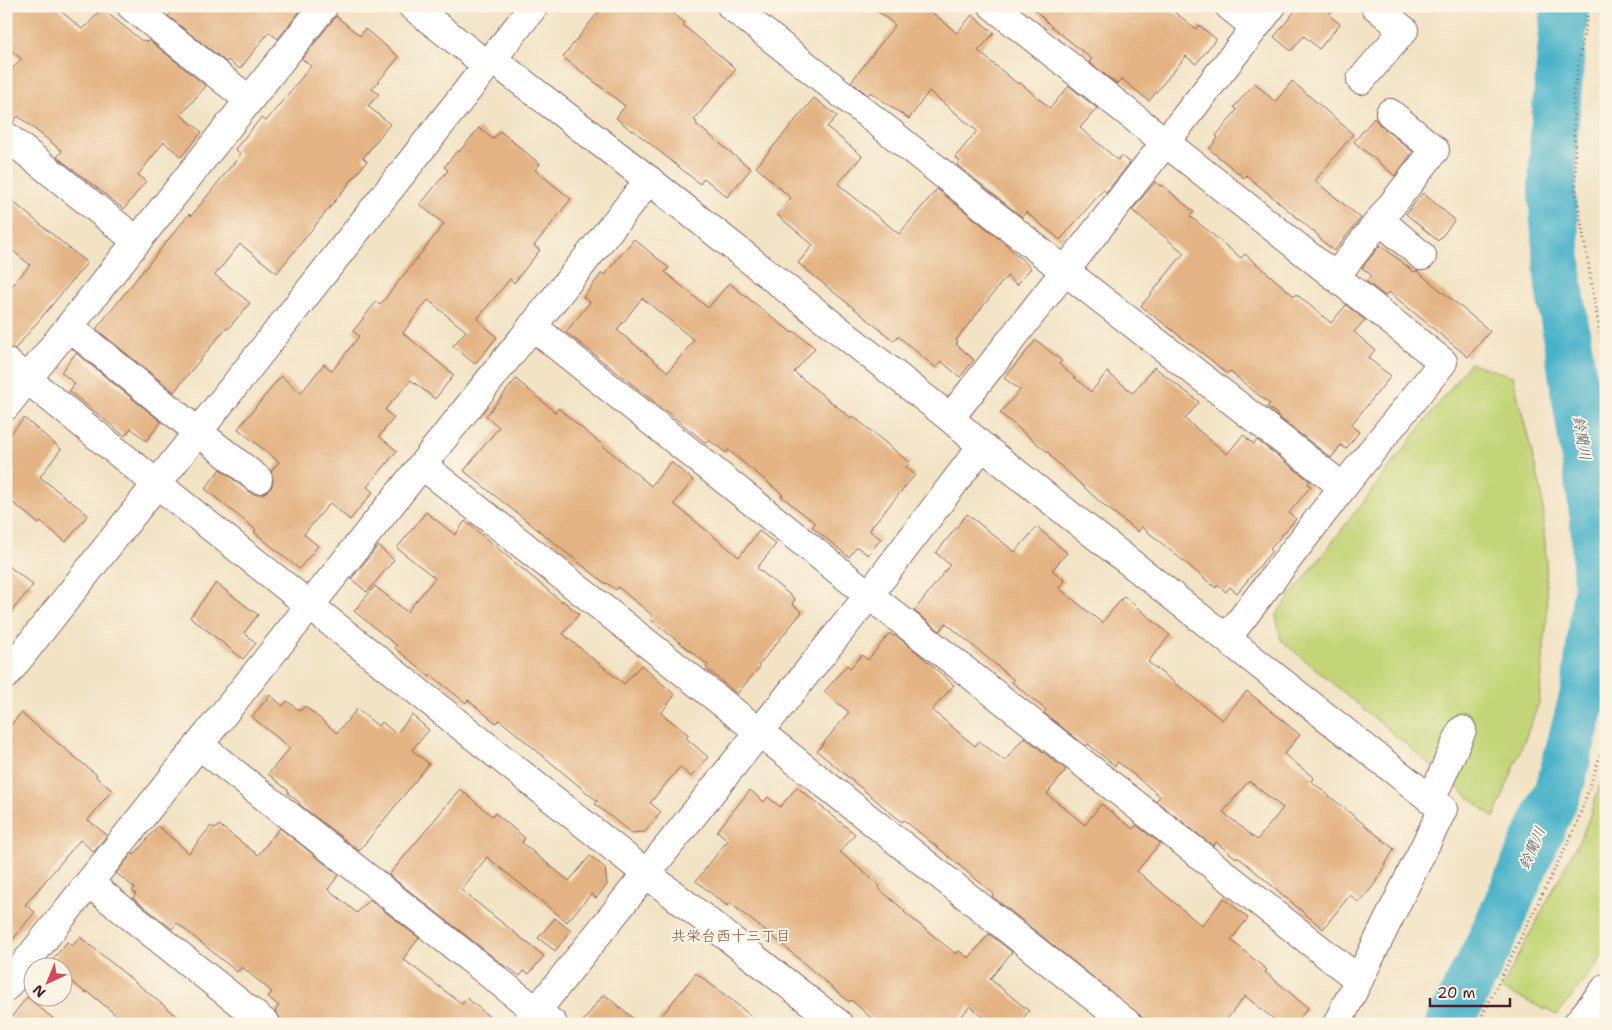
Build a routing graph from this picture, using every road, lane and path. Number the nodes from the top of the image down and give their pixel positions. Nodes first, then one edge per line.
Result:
1 (132, 6) edge
2 (324, 6) edge
3 (412, 6) edge
4 (534, 6) edge
5 (731, 6) edge
6 (994, 6) edge
7 (1229, 6) edge
8 (1272, 6) edge
9 (1376, 6) edge
10 (1589, 6) edge
11 (1255, 27) junction
12 (490, 62) junction
13 (1362, 80) dead end
14 (249, 100) junction
15 (1390, 113) dead end
16 (6, 136) edge
17 (1165, 142) junction
18 (649, 180) junction
19 (1380, 220) junction
20 (137, 241) junction
21 (1422, 256) dead end
22 (1065, 271) junction
23 (1335, 276) junction
24 (532, 326) junction
25 (69, 327) junction
26 (6, 362) edge
27 (1606, 368) edge
28 (27, 379) junction
29 (6, 406) edge
30 (950, 418) junction
31 (198, 432) junction
32 (982, 446) junction
33 (422, 465) junction
34 (258, 478) dead end
35 (157, 484) junction
36 (1342, 487) junction
37 (869, 595) junction
38 (309, 606) junction
39 (1227, 638) junction
40 (6, 675) edge
41 (1462, 730) dead end
42 (760, 733) junction
43 (1606, 739) edge
44 (199, 745) junction
45 (1431, 800) junction
46 (647, 874) junction
47 (89, 883) junction
48 (1359, 980) junction
49 (6, 987) edge
50 (1606, 988) edge
51 (538, 1019) edge
52 (266, 1024) edge
53 (839, 1024) edge
54 (1128, 1024) edge
55 (1337, 1024) edge
56 (1478, 1024) edge
57 (1578, 1024) edge

1 - 14 street
2 - 14 street
3 - 12 street
4 - 12 street
5 - 22 street
6 - 17 street
7 - 11 street
8 - 11 street
9 - 13 street
10 - 27 path
11 - 17 street
12 - 18 street
12 - 31 street
14 - 20 street
15 - 19 street
16 - 20 street
17 - 22 street
17 - 23 street
18 - 24 street
18 - 30 street
19 - 21 street
19 - 23 street
20 - 25 street
22 - 30 street
22 - 36 street
23 - 36 street
24 - 33 street
24 - 37 street
25 - 28 street
25 - 31 street
26 - 28 street
28 - 29 street
28 - 35 street
30 - 32 street
31 - 34 street
31 - 35 street
32 - 37 street
32 - 39 street
33 - 38 street
33 - 42 street
35 - 38 street
35 - 40 street
36 - 39 street
37 - 42 street
37 - 48 street
38 - 44 street
38 - 46 street
39 - 45 street
41 - 45 street
42 - 46 street
42 - 54 street
43 - 56 path
44 - 47 street
44 - 51 street
45 - 48 street
46 - 51 street
46 - 53 street
47 - 49 street
47 - 52 street
48 - 55 street
50 - 57 street

